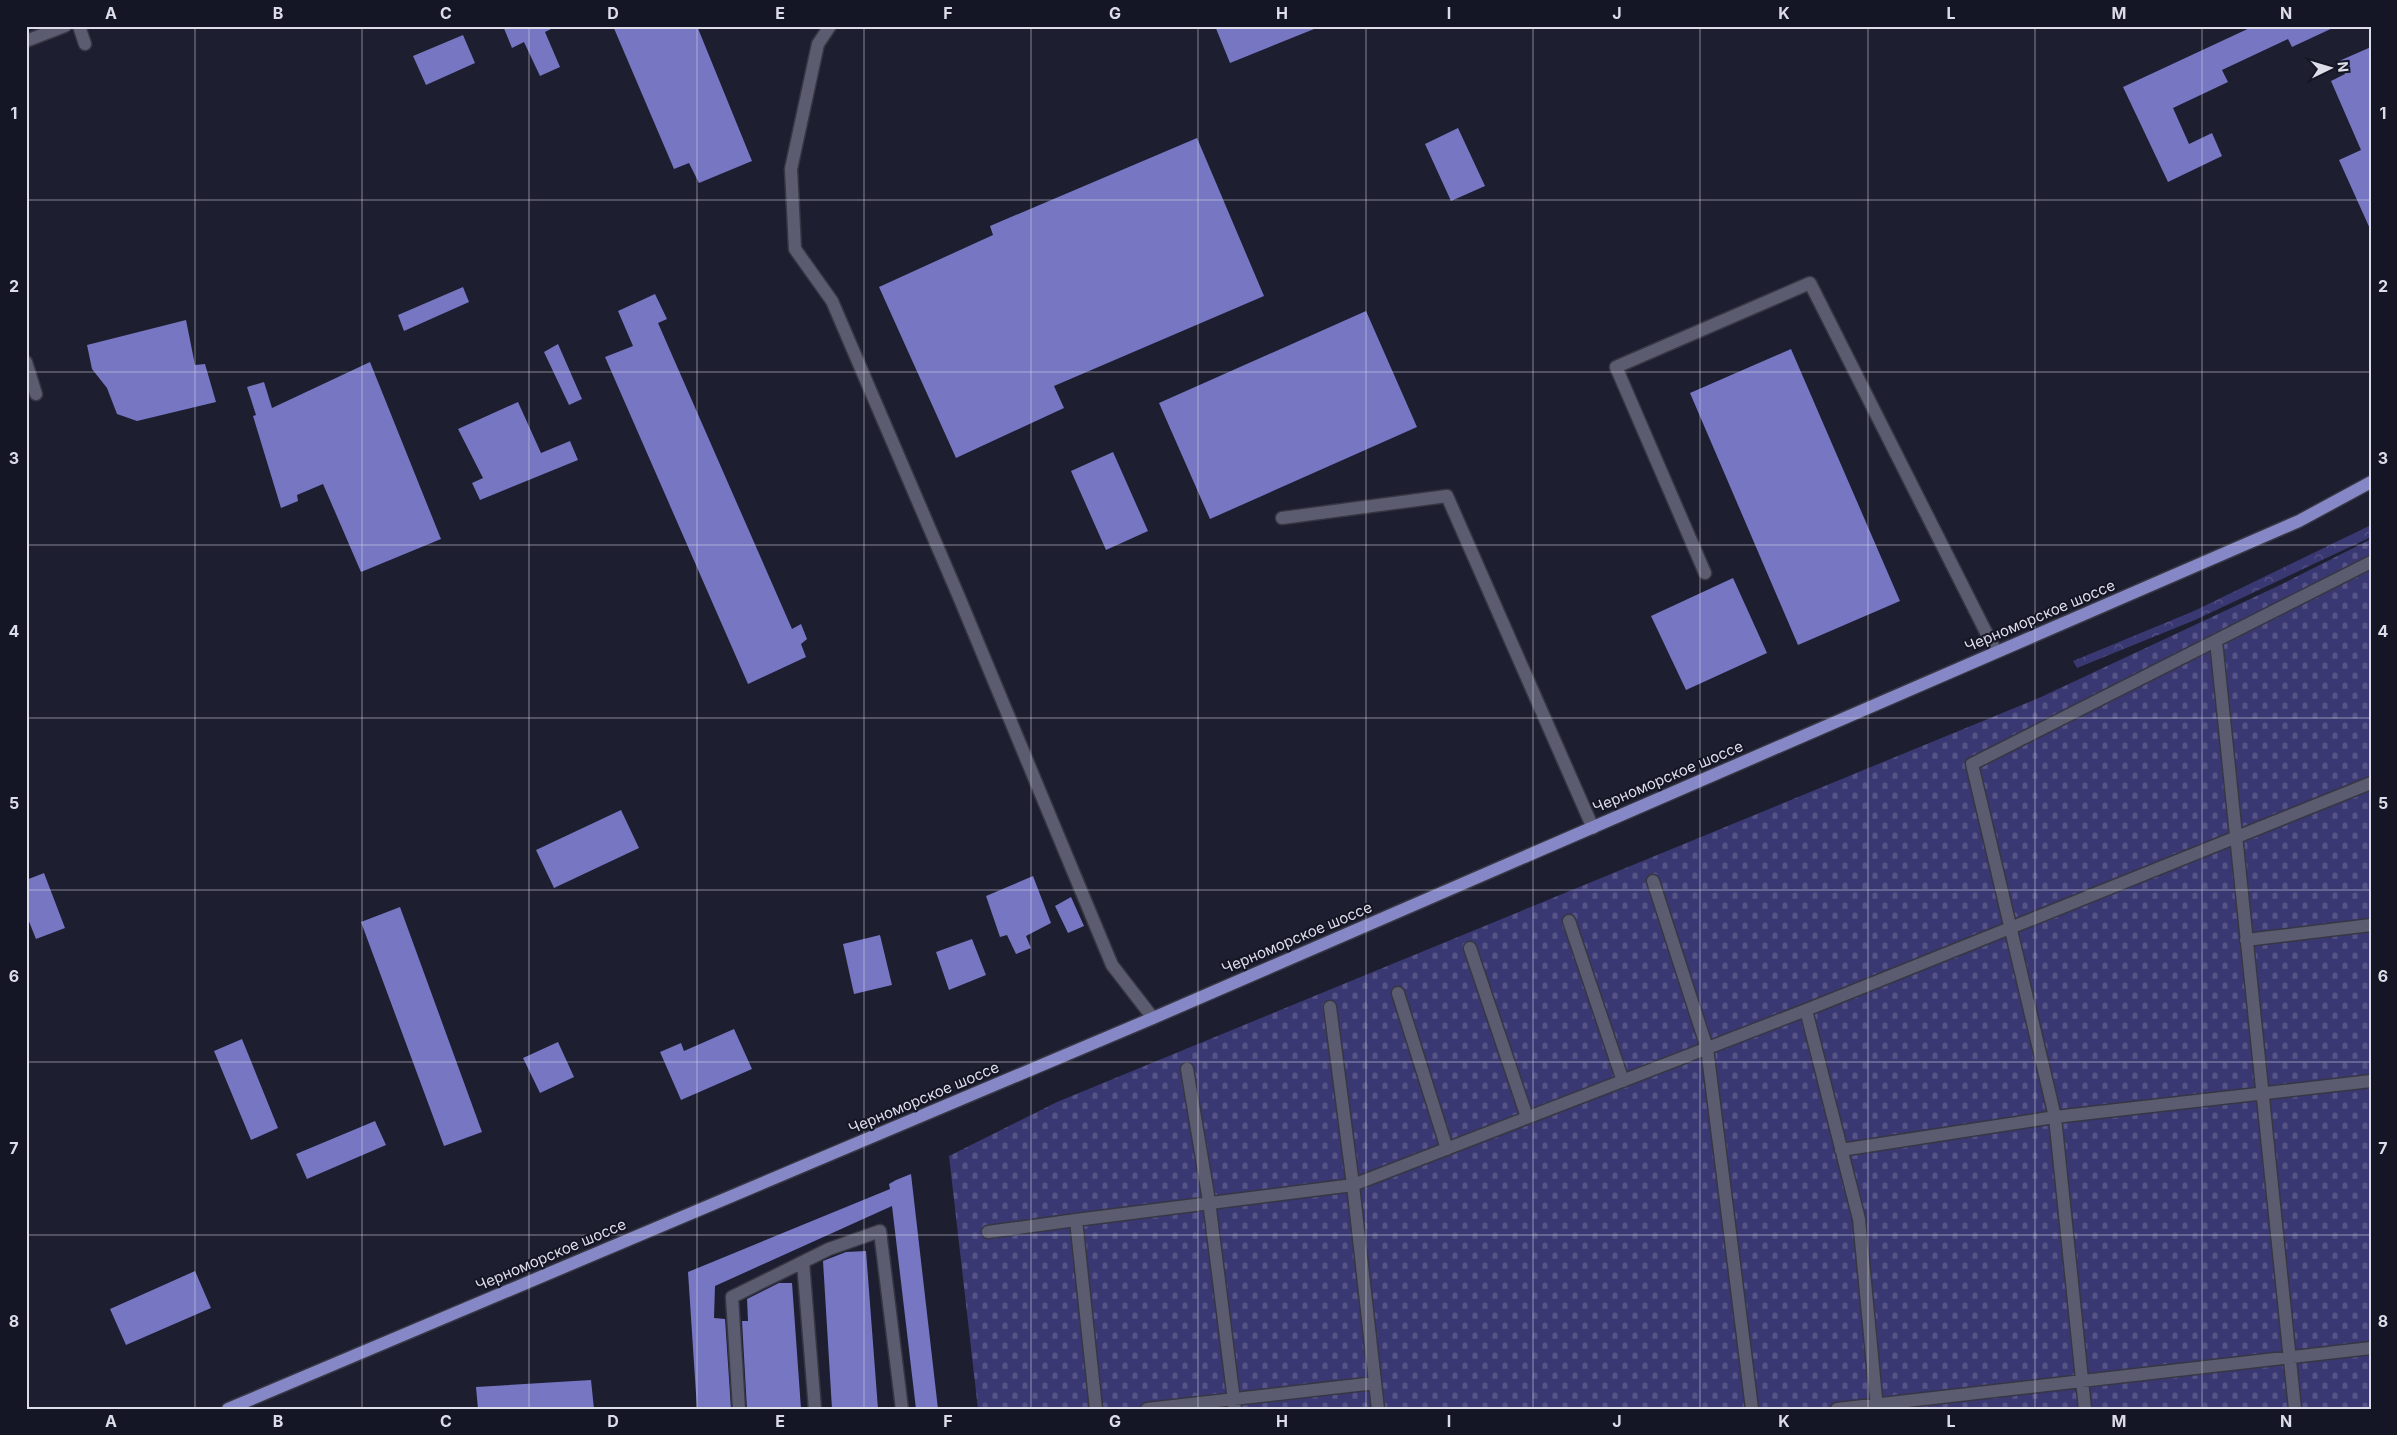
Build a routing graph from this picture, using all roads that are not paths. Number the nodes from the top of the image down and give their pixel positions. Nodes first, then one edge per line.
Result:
1 (65, 26) edge
2 (79, 26) edge
3 (830, 26) edge
4 (26, 41) edge
5 (85, 44) dead end
6 (26, 362) edge
7 (36, 394) dead end
8 (2371, 482) edge
9 (1282, 518) dead end
10 (2371, 562) edge
11 (1705, 573) dead end
12 (2216, 641) junction
13 (1996, 652) junction
14 (2371, 783) edge
15 (1593, 828) junction
16 (2236, 838) junction
17 (1653, 881) dead end
18 (1568, 921) dead end
19 (2371, 925) edge
20 (2012, 928) junction
21 (2246, 940) junction
22 (1470, 948) dead end
23 (1398, 993) dead end
24 (1330, 1007) dead end
25 (1806, 1010) junction
26 (1153, 1018) junction
27 (1707, 1048) junction
28 (1188, 1068) dead end
29 (1623, 1081) junction
30 (2371, 1081) edge
31 (2262, 1093) junction
32 (1527, 1117) junction
33 (2055, 1117) junction
34 (1446, 1149) junction
35 (1841, 1150) junction
36 (1353, 1184) junction
37 (1210, 1201) junction
38 (1076, 1220) junction
39 (988, 1232) dead end
40 (804, 1262) junction
41 (2371, 1348) edge
42 (2290, 1358) junction
43 (2082, 1382) junction
44 (1375, 1383) junction
45 (1234, 1404) edge
46 (1877, 1407) edge
47 (228, 1409) edge
48 (739, 1409) edge
49 (815, 1409) edge
50 (902, 1409) edge
51 (1096, 1409) edge
52 (1147, 1409) edge
53 (1378, 1409) edge
54 (1752, 1409) edge
55 (1837, 1409) edge
56 (2086, 1409) edge
57 (2295, 1409) edge

1 - 4 street
2 - 5 street
3 - 26 street
6 - 7 street
8 - 13 main road, Черноморское шоссе
9 - 15 street
10 - 12 street
11 - 13 street
12 - 16 street
12 - 20 street
13 - 15 main road, Черноморское шоссе
14 - 16 street
15 - 26 main road, Черноморское шоссе
16 - 20 street
16 - 21 street
17 - 27 street
18 - 29 street
19 - 21 street
20 - 25 street
20 - 33 street
21 - 31 street
22 - 32 street
23 - 34 street
24 - 36 street
25 - 27 street
25 - 35 street
26 - 47 main road, Черноморское шоссе
27 - 29 street
27 - 54 street
28 - 37 street
29 - 32 street
30 - 31 street
31 - 33 street
31 - 42 street
32 - 34 street
33 - 35 street
33 - 43 street
34 - 36 street
35 - 46 street
36 - 37 street
36 - 44 street
37 - 38 street
37 - 45 street
38 - 39 street
38 - 51 street
40 - 48 street
40 - 49 street
40 - 50 street
41 - 42 street
42 - 43 street
42 - 57 street
43 - 46 street
43 - 56 street
44 - 45 street
44 - 53 street
45 - 52 street
46 - 55 street

